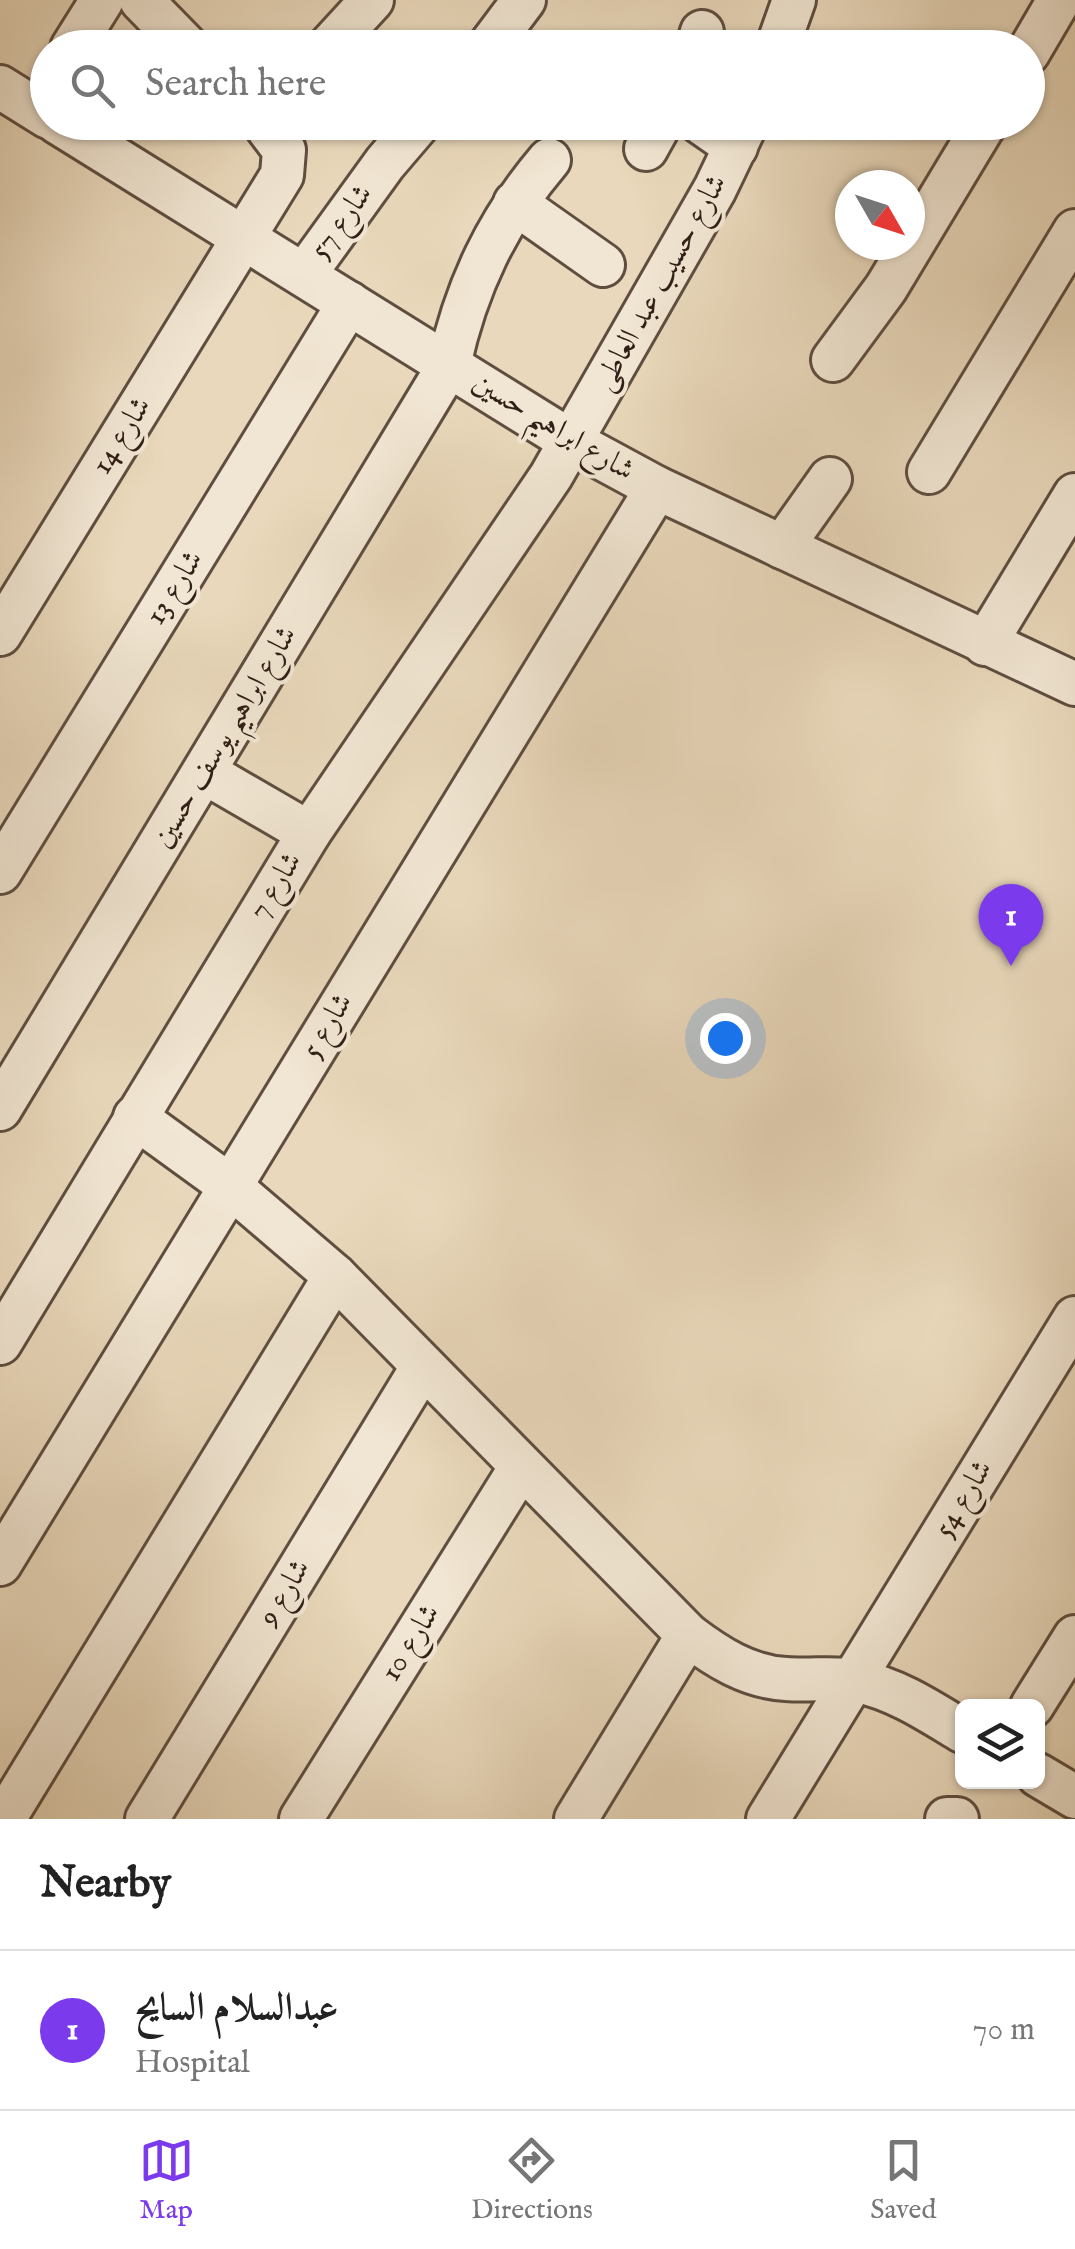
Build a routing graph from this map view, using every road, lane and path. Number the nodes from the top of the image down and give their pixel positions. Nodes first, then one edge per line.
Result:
1 (142, 0) edge
2 (372, 0) edge
3 (524, 0) edge
4 (794, 0) edge
5 (94, 3) edge
6 (1043, 5) edge
7 (81, 30) edge
8 (171, 30) edge
9 (344, 30) edge
10 (502, 30) edge
11 (783, 30) edge
12 (1035, 30) edge
13 (83, 140) edge
14 (278, 140) edge
15 (404, 140) edge
16 (738, 140) edge
17 (975, 140) edge
18 (549, 160) dead end
19 (515, 203) junction
20 (1075, 230) edge
21 (243, 238) junction
22 (604, 264) dead end
23 (304, 275) junction
24 (349, 304) junction
25 (833, 360) dead end
26 (449, 364) junction
27 (572, 442) junction
28 (929, 472) dead end
29 (830, 478) dead end
30 (657, 488) junction
31 (1075, 495) edge
32 (782, 547) junction
33 (0, 634) edge
34 (985, 644) junction
35 (1075, 684) edge
36 (204, 772) junction
37 (309, 833) junction
38 (0, 872) edge
39 (0, 1109) edge
40 (136, 1118) junction
41 (230, 1186) junction
42 (335, 1276) junction
43 (1075, 1318) edge
44 (0, 1343) edge
45 (423, 1366) junction
46 (522, 1466) junction
47 (0, 1564) edge
48 (688, 1634) junction
49 (1075, 1637) edge
50 (853, 1680) junction
51 (1036, 1699) edge
52 (955, 1727) edge
53 (1045, 1779) edge
54 (1075, 1797) edge
55 (4, 1819) edge
56 (146, 1819) edge
57 (301, 1819) edge
58 (576, 1819) edge
59 (768, 1819) edge
60 (946, 1819) edge
61 (957, 1819) edge

1 - 8 street
2 - 9 street
3 - 10 street
4 - 11 street
5 - 7 street
6 - 12 street
13 - 21 street, شارع ابراهيم حسين
14 - 21 street, شارع 14
15 - 23 street, شارع 57
16 - 27 street, شارع حسيب عبد العاطى
17 - 25 street
18 - 19 street, شارع ابراهيم يوسف حسين
19 - 22 street
19 - 26 street, شارع ابراهيم يوسف حسين
20 - 28 street
21 - 23 street, شارع ابراهيم حسين
21 - 33 street, شارع 14
23 - 24 street, شارع ابراهيم حسين
24 - 26 street, شارع ابراهيم حسين
24 - 38 street, شارع 13
26 - 27 street, شارع ابراهيم حسين
26 - 36 street, شارع ابراهيم يوسف حسين
27 - 30 street, شارع ابراهيم حسين
27 - 37 street, شارع 7
29 - 32 street
30 - 32 street, شارع ابراهيم حسين
30 - 41 street, شارع 5
31 - 34 street
32 - 34 street, شارع ابراهيم حسين
34 - 35 street, شارع ابراهيم حسين
36 - 37 street
36 - 39 street, شارع ابراهيم يوسف حسين
37 - 40 street, شارع 7
40 - 41 street
40 - 44 street, شارع 7
41 - 42 street
41 - 47 street, شارع 5
42 - 45 street
42 - 55 street
43 - 50 street, شارع 54
45 - 46 street
45 - 56 street, شارع 9
46 - 48 street
46 - 57 street, شارع 10
48 - 50 street
48 - 58 street
49 - 51 street
50 - 52 street
50 - 59 street, شارع 54
53 - 54 street
60 - 61 street

